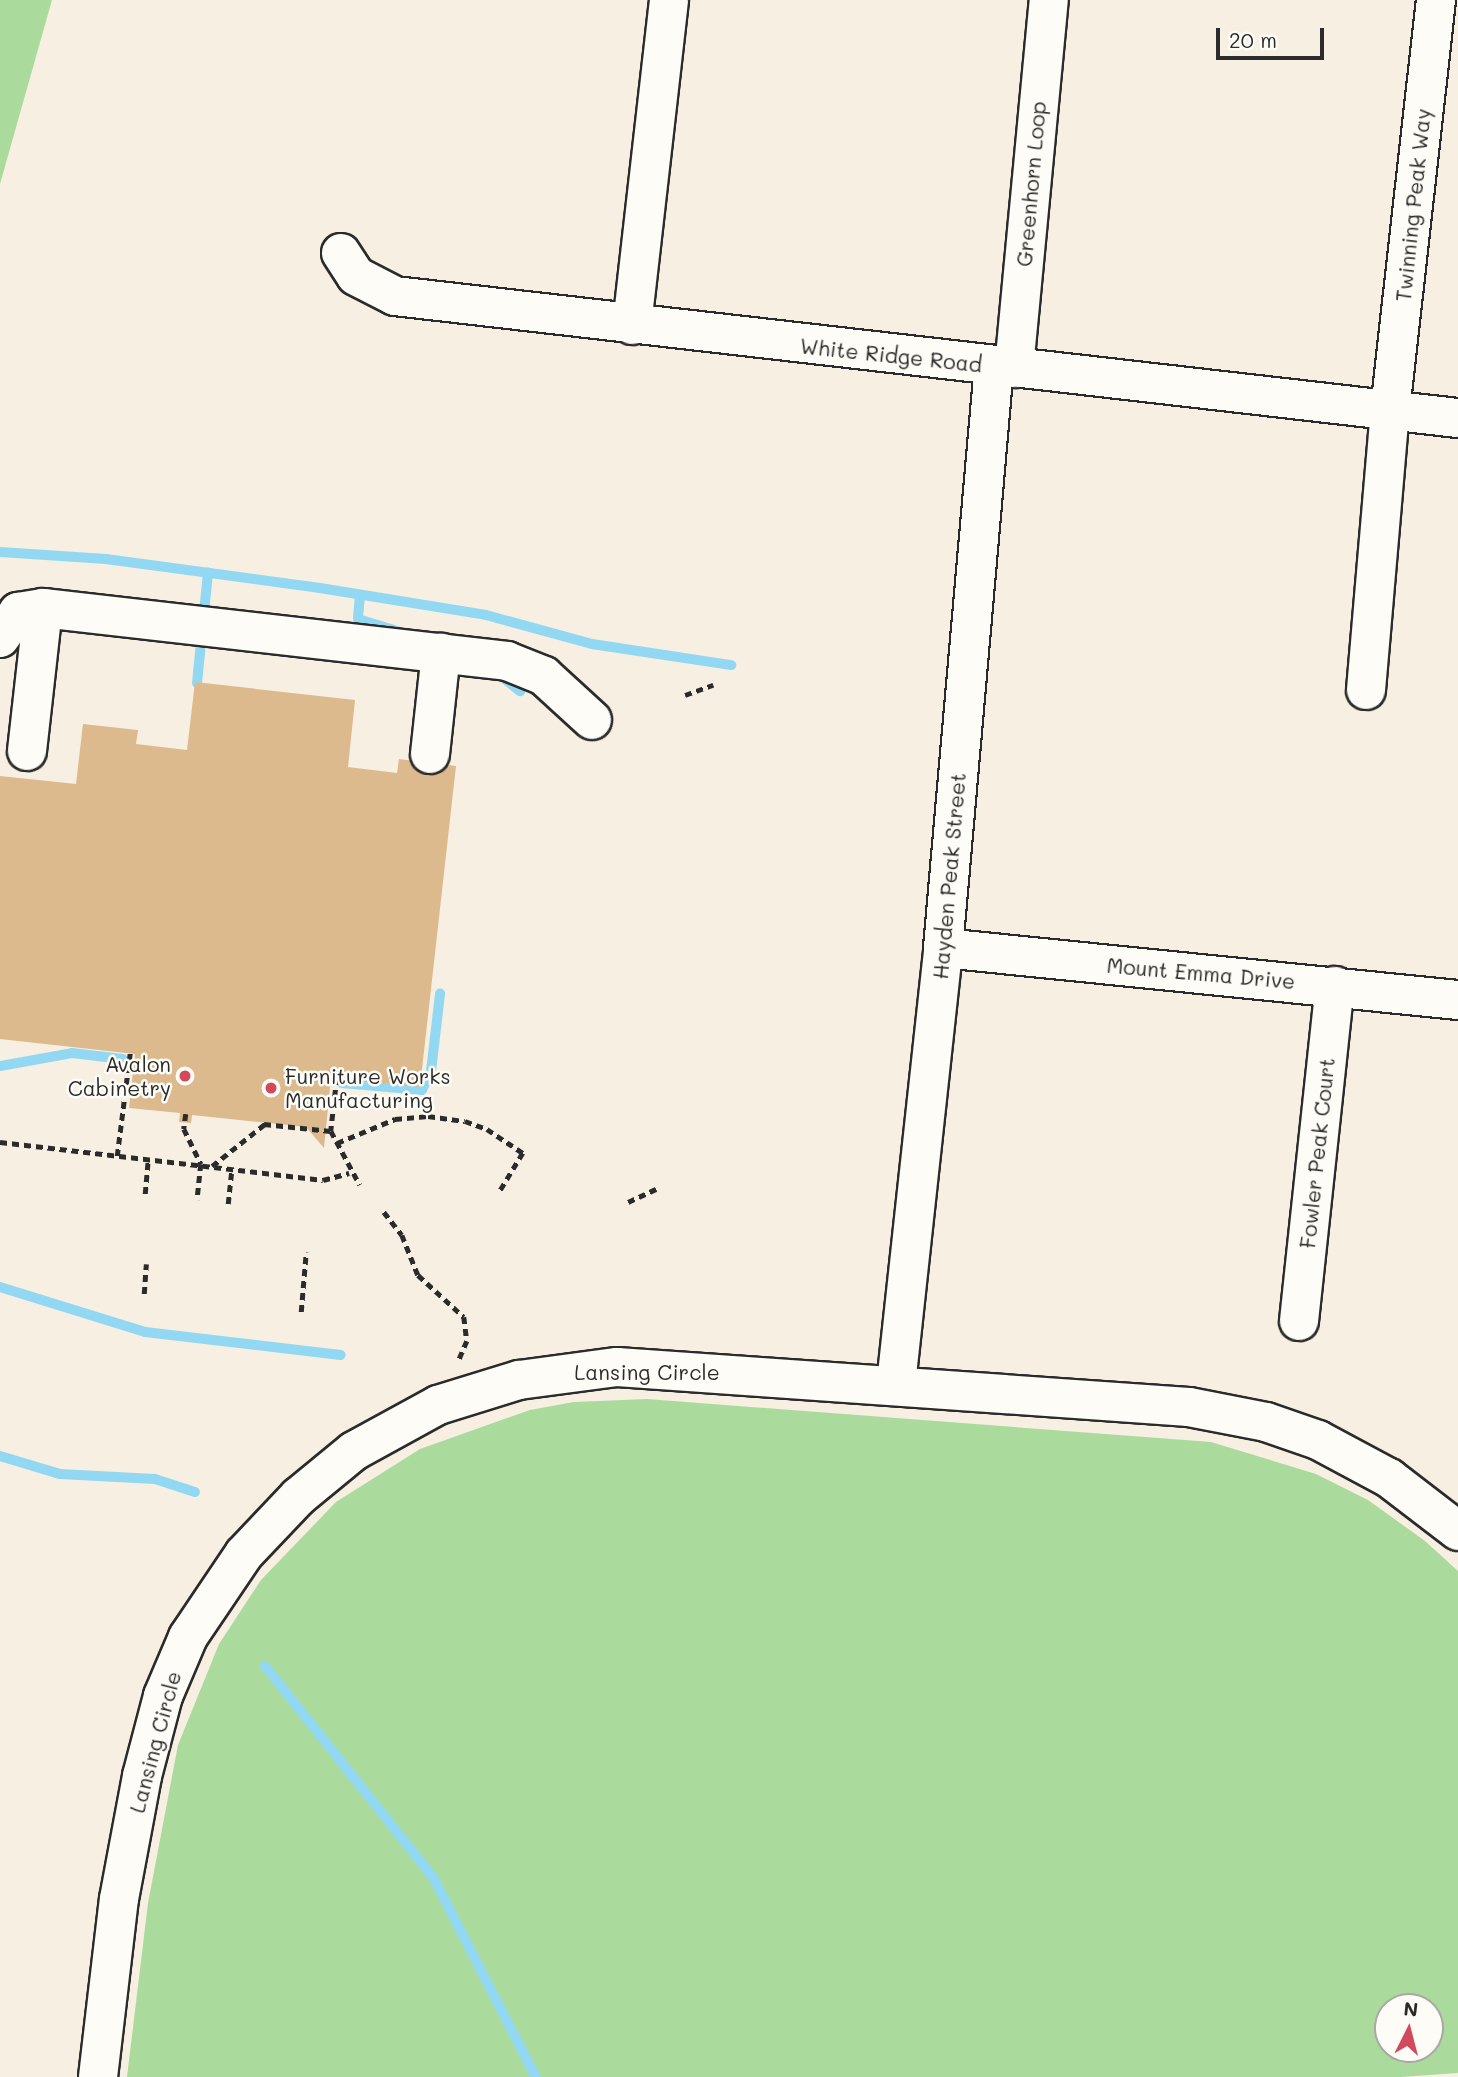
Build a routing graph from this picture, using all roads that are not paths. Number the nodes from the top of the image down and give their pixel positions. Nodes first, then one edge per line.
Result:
1 (669, 0) edge
2 (1049, 0) edge
3 (1436, 0) edge
4 (341, 253) dead end
5 (632, 325) junction
6 (1004, 368) junction
7 (1390, 410) junction
8 (1458, 418) edge
9 (43, 608) junction
10 (0, 638) edge
11 (441, 653) junction
12 (1366, 690) dead end
13 (592, 720) dead end
14 (27, 751) dead end
15 (430, 754) dead end
16 (943, 948) junction
17 (1335, 986) junction
18 (1458, 1000) edge
19 (1299, 1321) dead end
20 (896, 1384) junction
21 (1458, 1531) edge
22 (98, 2077) edge

1 - 5 street
2 - 6 street, Greenhorn Loop
3 - 7 street, Twinning Peak Way
4 - 5 street, White Ridge Road
5 - 6 street, White Ridge Road
6 - 7 street, White Ridge Road
6 - 16 street, Hayden Peak Street
7 - 8 street, White Ridge Road
7 - 12 street, Twinning Peak Way
9 - 10 street
9 - 11 street
9 - 14 street
11 - 13 street
11 - 15 street
16 - 17 street, Mount Emma Drive
16 - 20 street, Hayden Peak Street
17 - 18 street, Mount Emma Drive
17 - 19 street, Fowler Peak Court
20 - 21 street, Lansing Circle
20 - 22 street, Lansing Circle

